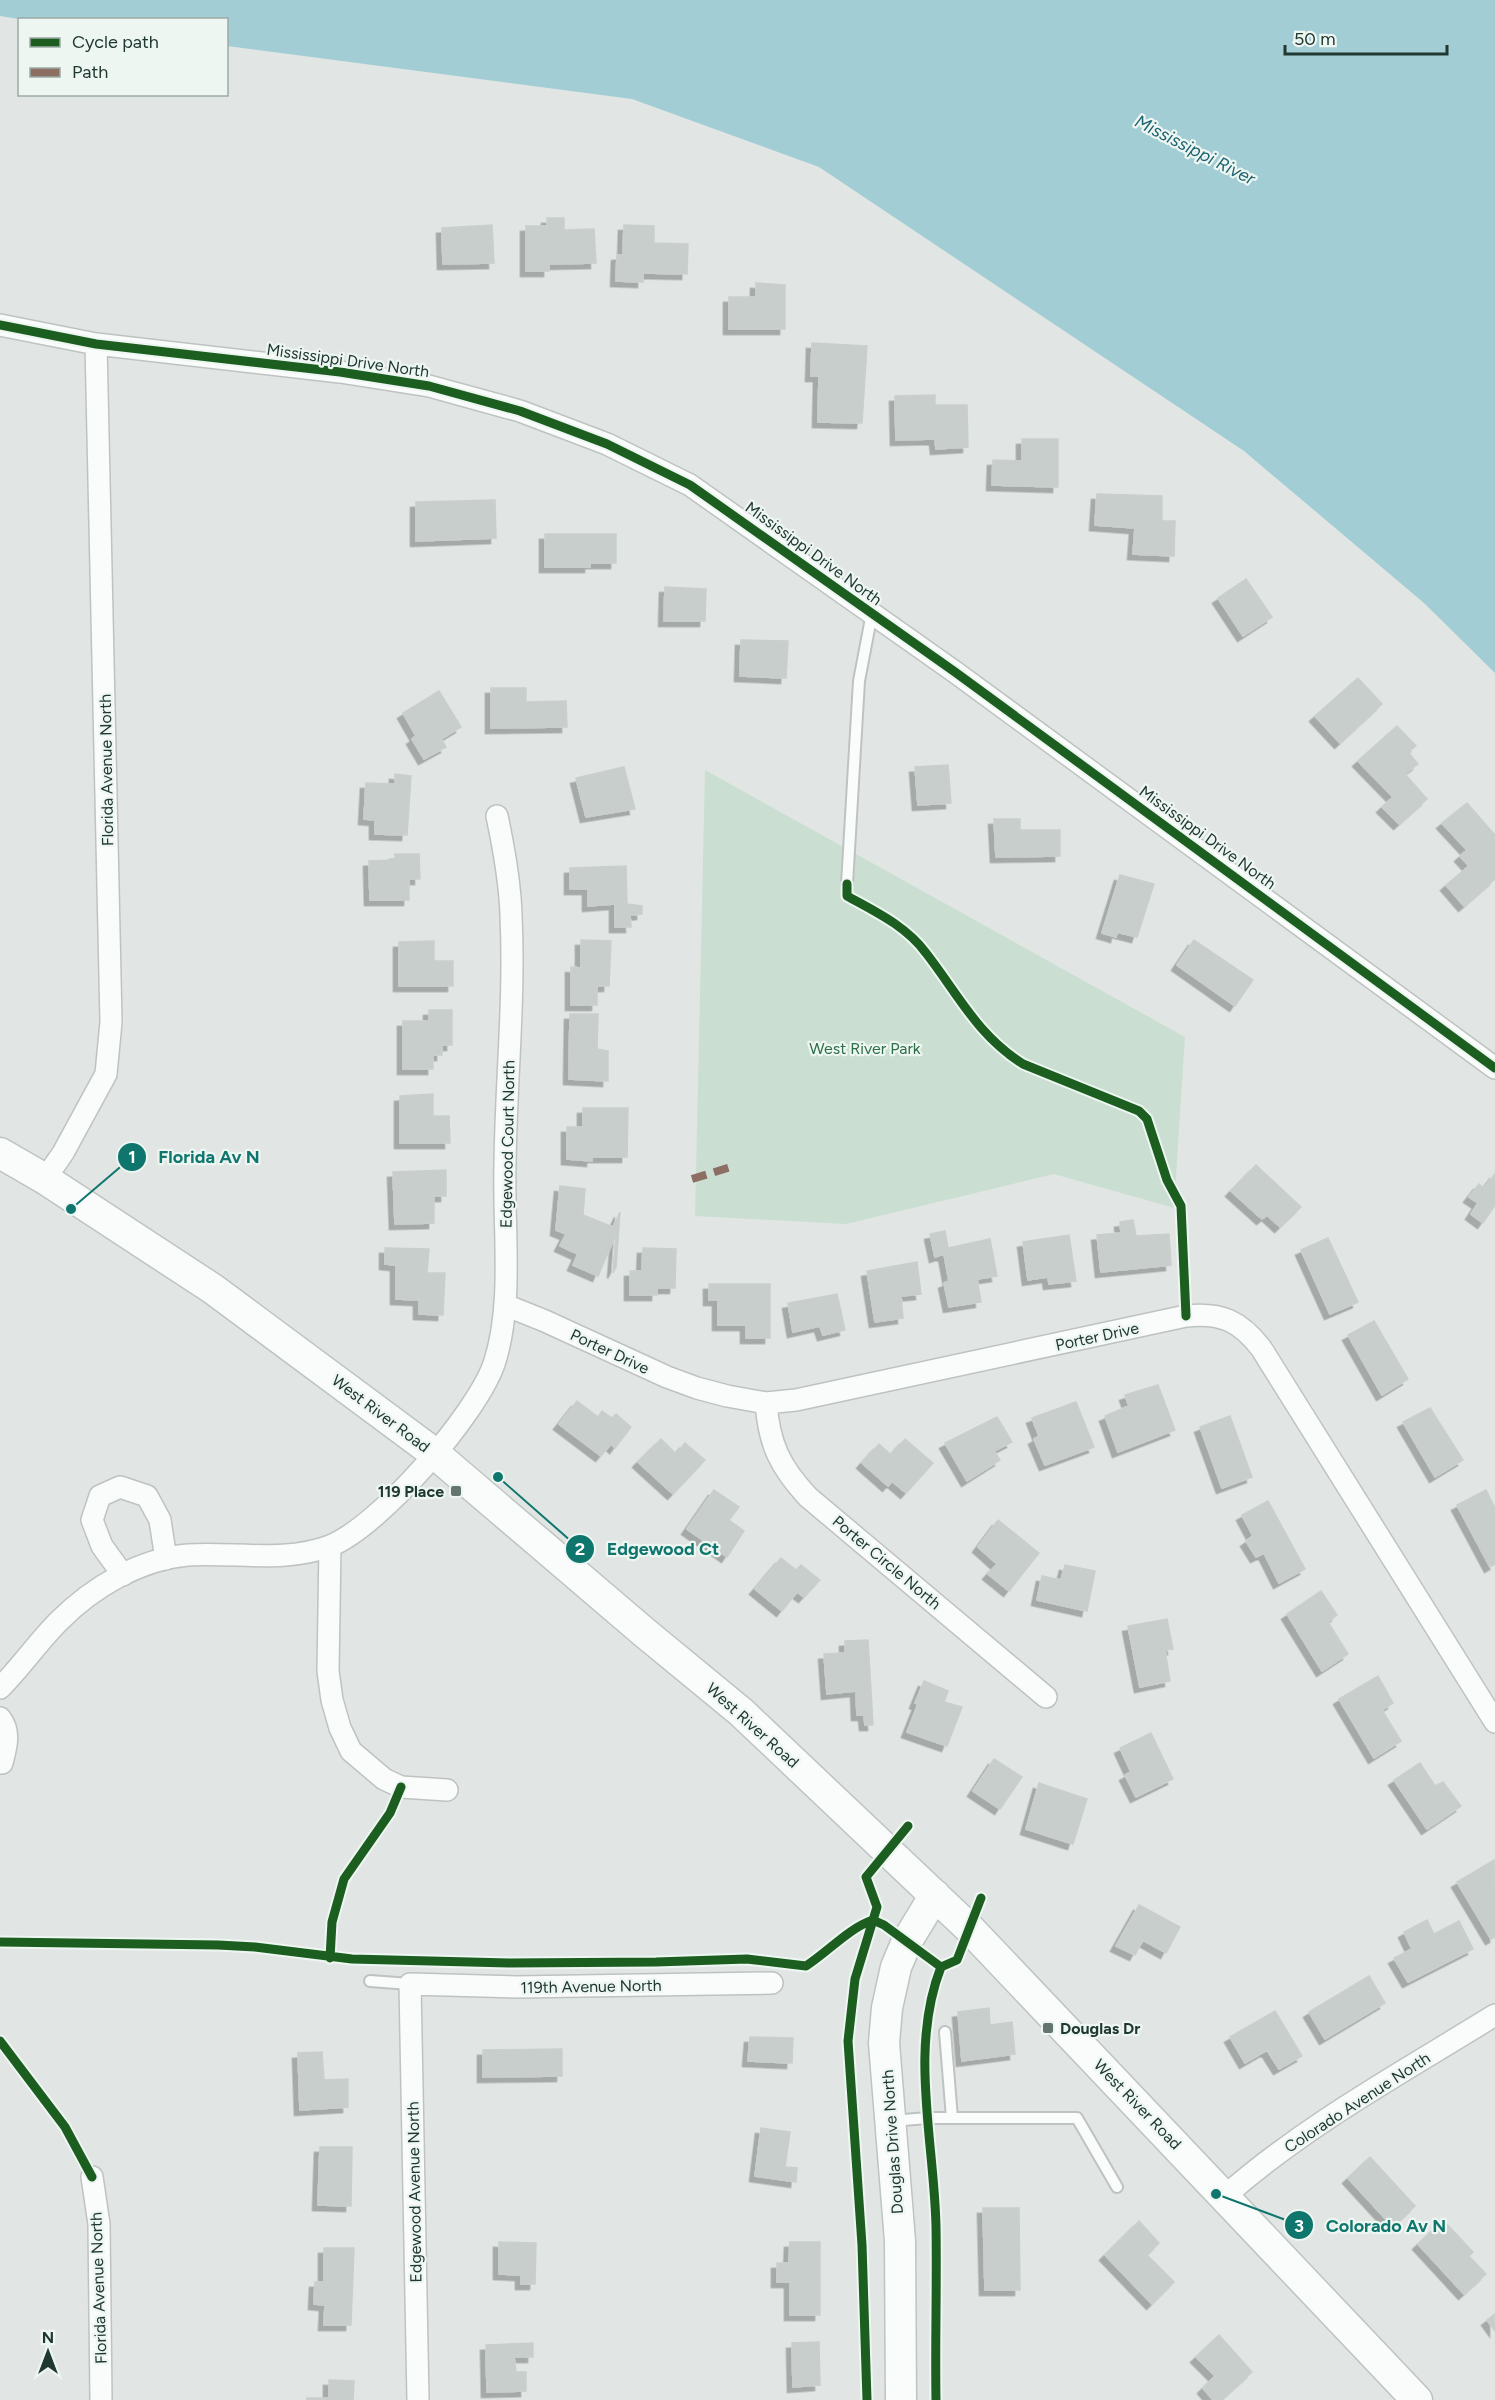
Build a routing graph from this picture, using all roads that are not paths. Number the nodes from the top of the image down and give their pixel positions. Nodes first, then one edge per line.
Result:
1 (0, 325) edge
2 (96, 344) junction
3 (872, 613) junction
4 (497, 816) dead end
5 (847, 884) dead end
6 (1495, 1068) edge
7 (0, 1153) edge
8 (45, 1179) junction
9 (505, 1305) junction
10 (766, 1403) junction
11 (434, 1453) junction
12 (330, 1546) junction
13 (166, 1559) junction
14 (123, 1575) junction
15 (0, 1688) edge
16 (1046, 1696) dead end
17 (0, 1718) edge
18 (1495, 1722) edge
19 (0, 1763) edge
20 (447, 1790) dead end
21 (935, 1895) junction
22 (370, 1981) dead end
23 (772, 1983) dead end
24 (410, 1984) junction
25 (1495, 2015) edge
26 (945, 2032) dead end
27 (951, 2118) junction
28 (890, 2121) junction
29 (92, 2177) dead end
30 (1117, 2187) dead end
31 (1225, 2196) junction
32 (101, 2400) edge
33 (418, 2400) edge
34 (901, 2400) edge
35 (1418, 2400) edge

1 - 2 street, Mississippi Drive North
2 - 3 street, Mississippi Drive North
2 - 8 street, Florida Avenue North
3 - 5 lane
3 - 6 street, Mississippi Drive North
4 - 9 street, Edgewood Court North
7 - 8 main road, West River Road
8 - 11 main road, West River Road
9 - 10 street, Porter Drive
9 - 11 street, Edgewood Court North
10 - 16 street, Porter Circle North
10 - 18 street, Porter Drive
11 - 12 street, Edgewood Court North
11 - 21 main road, West River Road
12 - 13 street
12 - 20 street
13 - 14 street
13 - 14 street
14 - 15 street
17 - 19 street
21 - 28 main road, Douglas Drive North
21 - 31 main road, West River Road
22 - 24 lane
23 - 24 street, 119th Avenue North
24 - 33 street, Edgewood Avenue North
25 - 31 street, Colorado Avenue North
26 - 27 lane
27 - 28 lane
27 - 30 lane
28 - 34 main road, Douglas Drive North
29 - 32 street, Florida Avenue North
31 - 35 main road, West River Road

